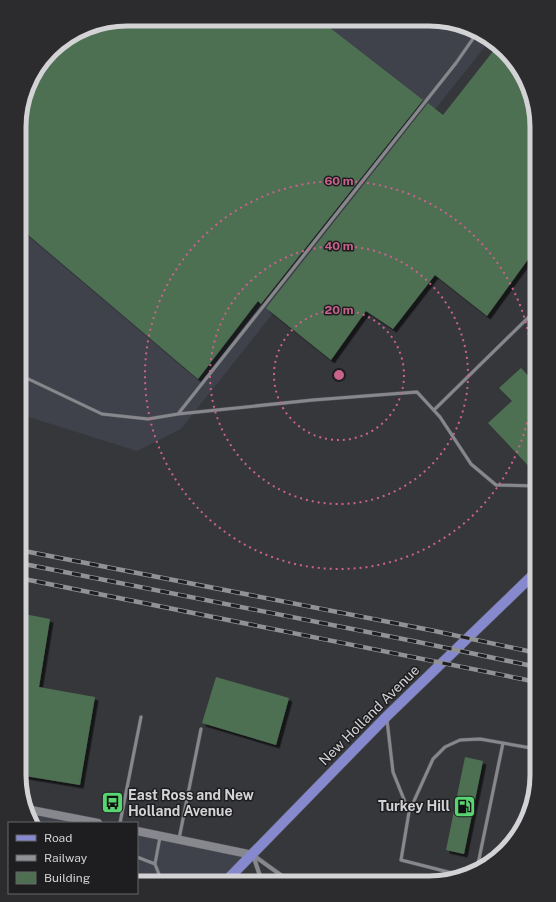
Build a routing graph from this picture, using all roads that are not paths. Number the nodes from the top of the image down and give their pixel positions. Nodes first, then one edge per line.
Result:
1 (474, 37) edge
2 (530, 316) edge
3 (26, 378) edge
4 (434, 410) junction
5 (178, 414) junction
6 (530, 486) edge
7 (530, 578) edge
8 (387, 716) junction
9 (141, 717) dead end
10 (201, 729) dead end
11 (503, 743) junction
12 (530, 749) edge
13 (33, 812) edge
14 (409, 812) junction
15 (92, 822) edge
16 (120, 822) edge
17 (138, 831) edge
18 (160, 836) junction
19 (179, 839) junction
20 (253, 855) junction
21 (138, 857) edge
22 (478, 863) edge
23 (155, 864) junction
24 (449, 874) edge
25 (160, 876) edge
26 (231, 876) edge
27 (260, 876) edge
28 (282, 876) edge

1 - 5 lane
2 - 4 lane
3 - 5 lane
4 - 5 lane
4 - 6 lane
7 - 8 main road, New Holland Avenue
8 - 14 lane
8 - 20 main road, New Holland Avenue
9 - 16 lane
10 - 19 lane
11 - 12 lane
11 - 14 lane
11 - 22 lane
13 - 15 street
14 - 24 lane
17 - 18 street
18 - 19 street
18 - 23 lane
19 - 20 street
20 - 26 main road, New Holland Avenue
20 - 27 street
20 - 28 street
21 - 23 lane
23 - 25 lane

